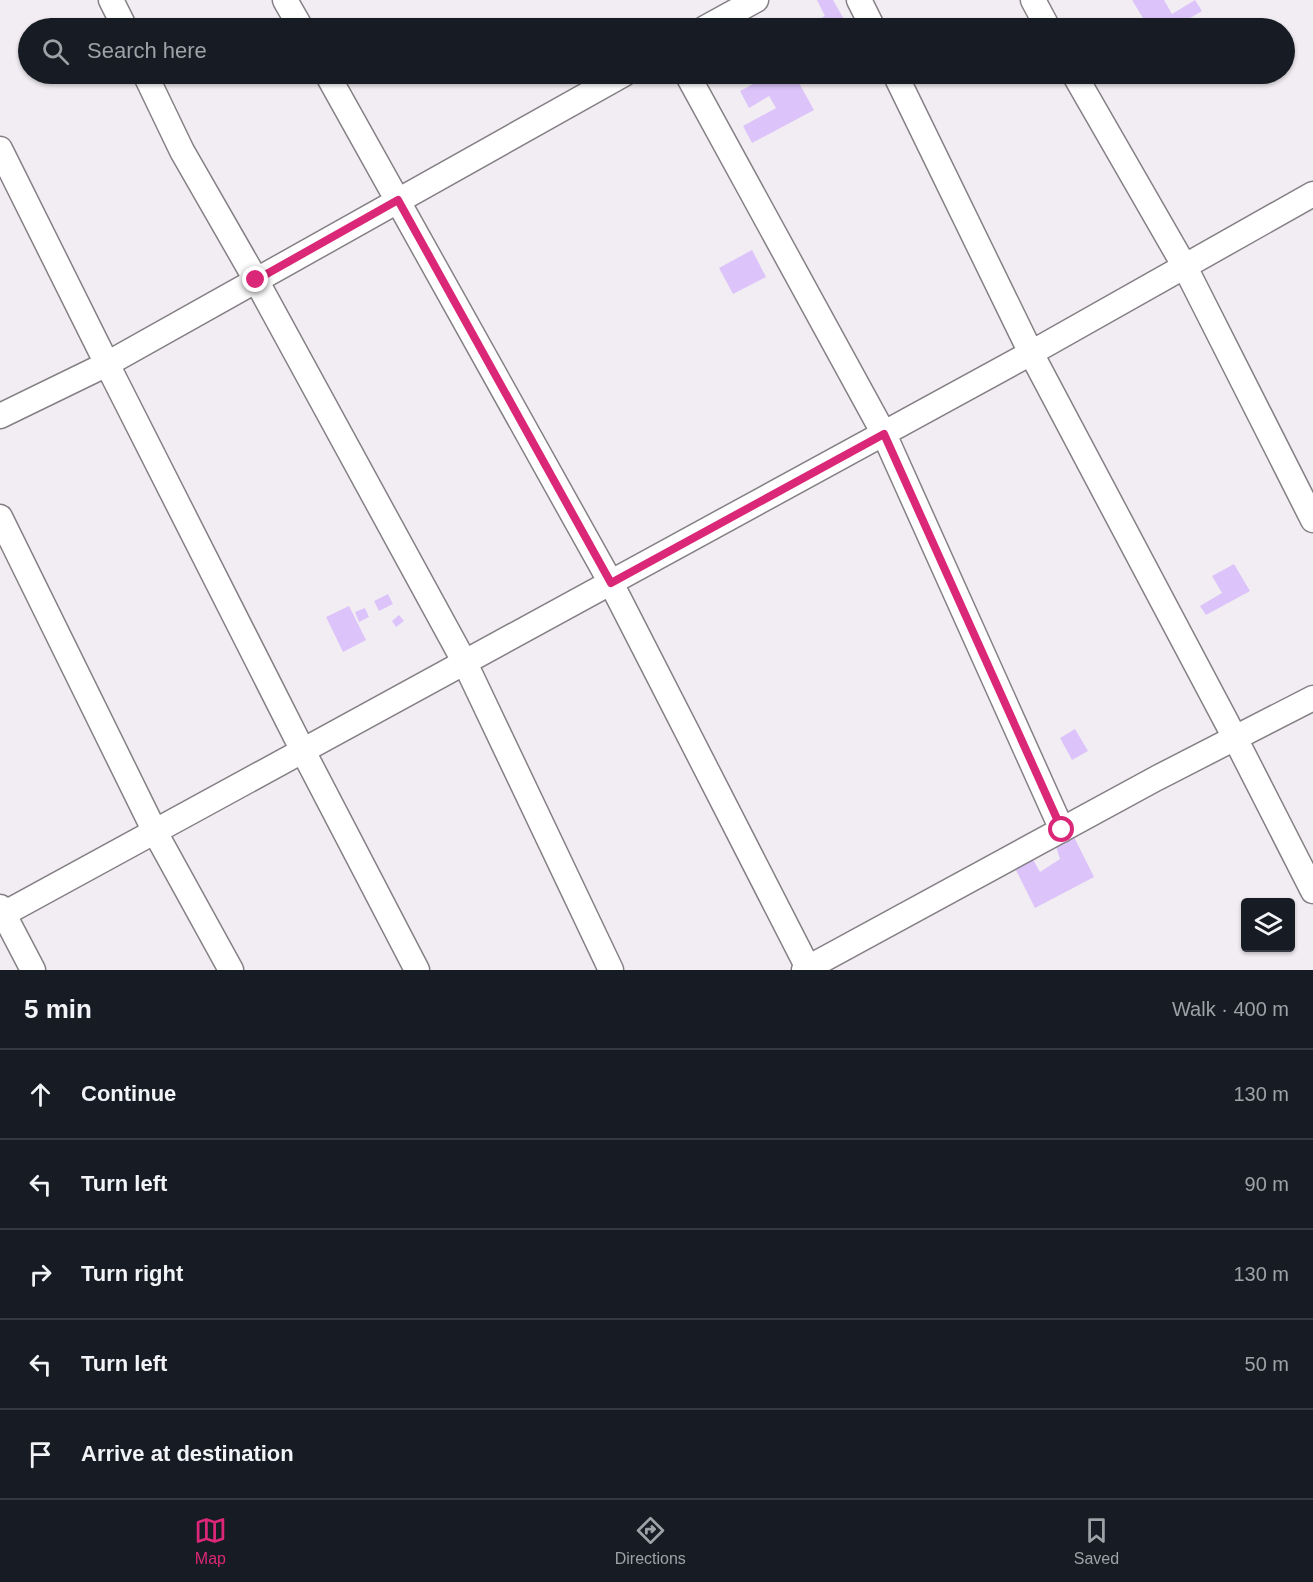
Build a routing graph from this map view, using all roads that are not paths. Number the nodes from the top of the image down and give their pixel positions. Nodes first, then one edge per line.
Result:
1 (111, 0) edge
2 (285, 0) edge
3 (756, 0) edge
4 (859, 0) edge
5 (1034, 0) edge
6 (120, 18) edge
7 (295, 18) edge
8 (723, 18) edge
9 (868, 18) edge
10 (1043, 18) edge
11 (151, 84) edge
12 (333, 84) edge
13 (606, 84) edge
14 (692, 84) edge
15 (900, 84) edge
16 (1080, 84) edge
17 (0, 149) edge
18 (1313, 194) edge
19 (398, 200) junction
20 (1185, 267) junction
21 (256, 280) junction
22 (1031, 353) junction
23 (107, 364) junction
24 (0, 416) edge
25 (884, 434) junction
26 (0, 517) edge
27 (1313, 520) edge
28 (611, 583) junction
29 (465, 663) junction
30 (1313, 698) edge
31 (1235, 738) junction
32 (303, 752) junction
33 (1062, 830) junction
34 (155, 832) junction
35 (1313, 891) edge
36 (1, 913) edge
37 (806, 969) edge
38 (33, 970) edge
39 (231, 970) edge
40 (417, 970) edge
41 (611, 970) edge

1 - 6 street
2 - 7 street
3 - 8 street
4 - 9 street
5 - 10 street
11 - 21 street
12 - 19 street
13 - 19 street
14 - 25 street
15 - 22 street
16 - 20 street
17 - 23 street
18 - 20 street
19 - 21 street
19 - 28 street
20 - 22 street
20 - 27 street
21 - 23 street
21 - 29 street
22 - 25 street
22 - 31 street
23 - 24 street
23 - 32 street
25 - 28 street
25 - 33 street
26 - 34 street
28 - 29 street
28 - 37 street
29 - 32 street
29 - 41 street
30 - 31 street
31 - 33 street
31 - 35 street
32 - 34 street
32 - 40 street
33 - 37 street
34 - 36 street
34 - 39 street
36 - 38 street

